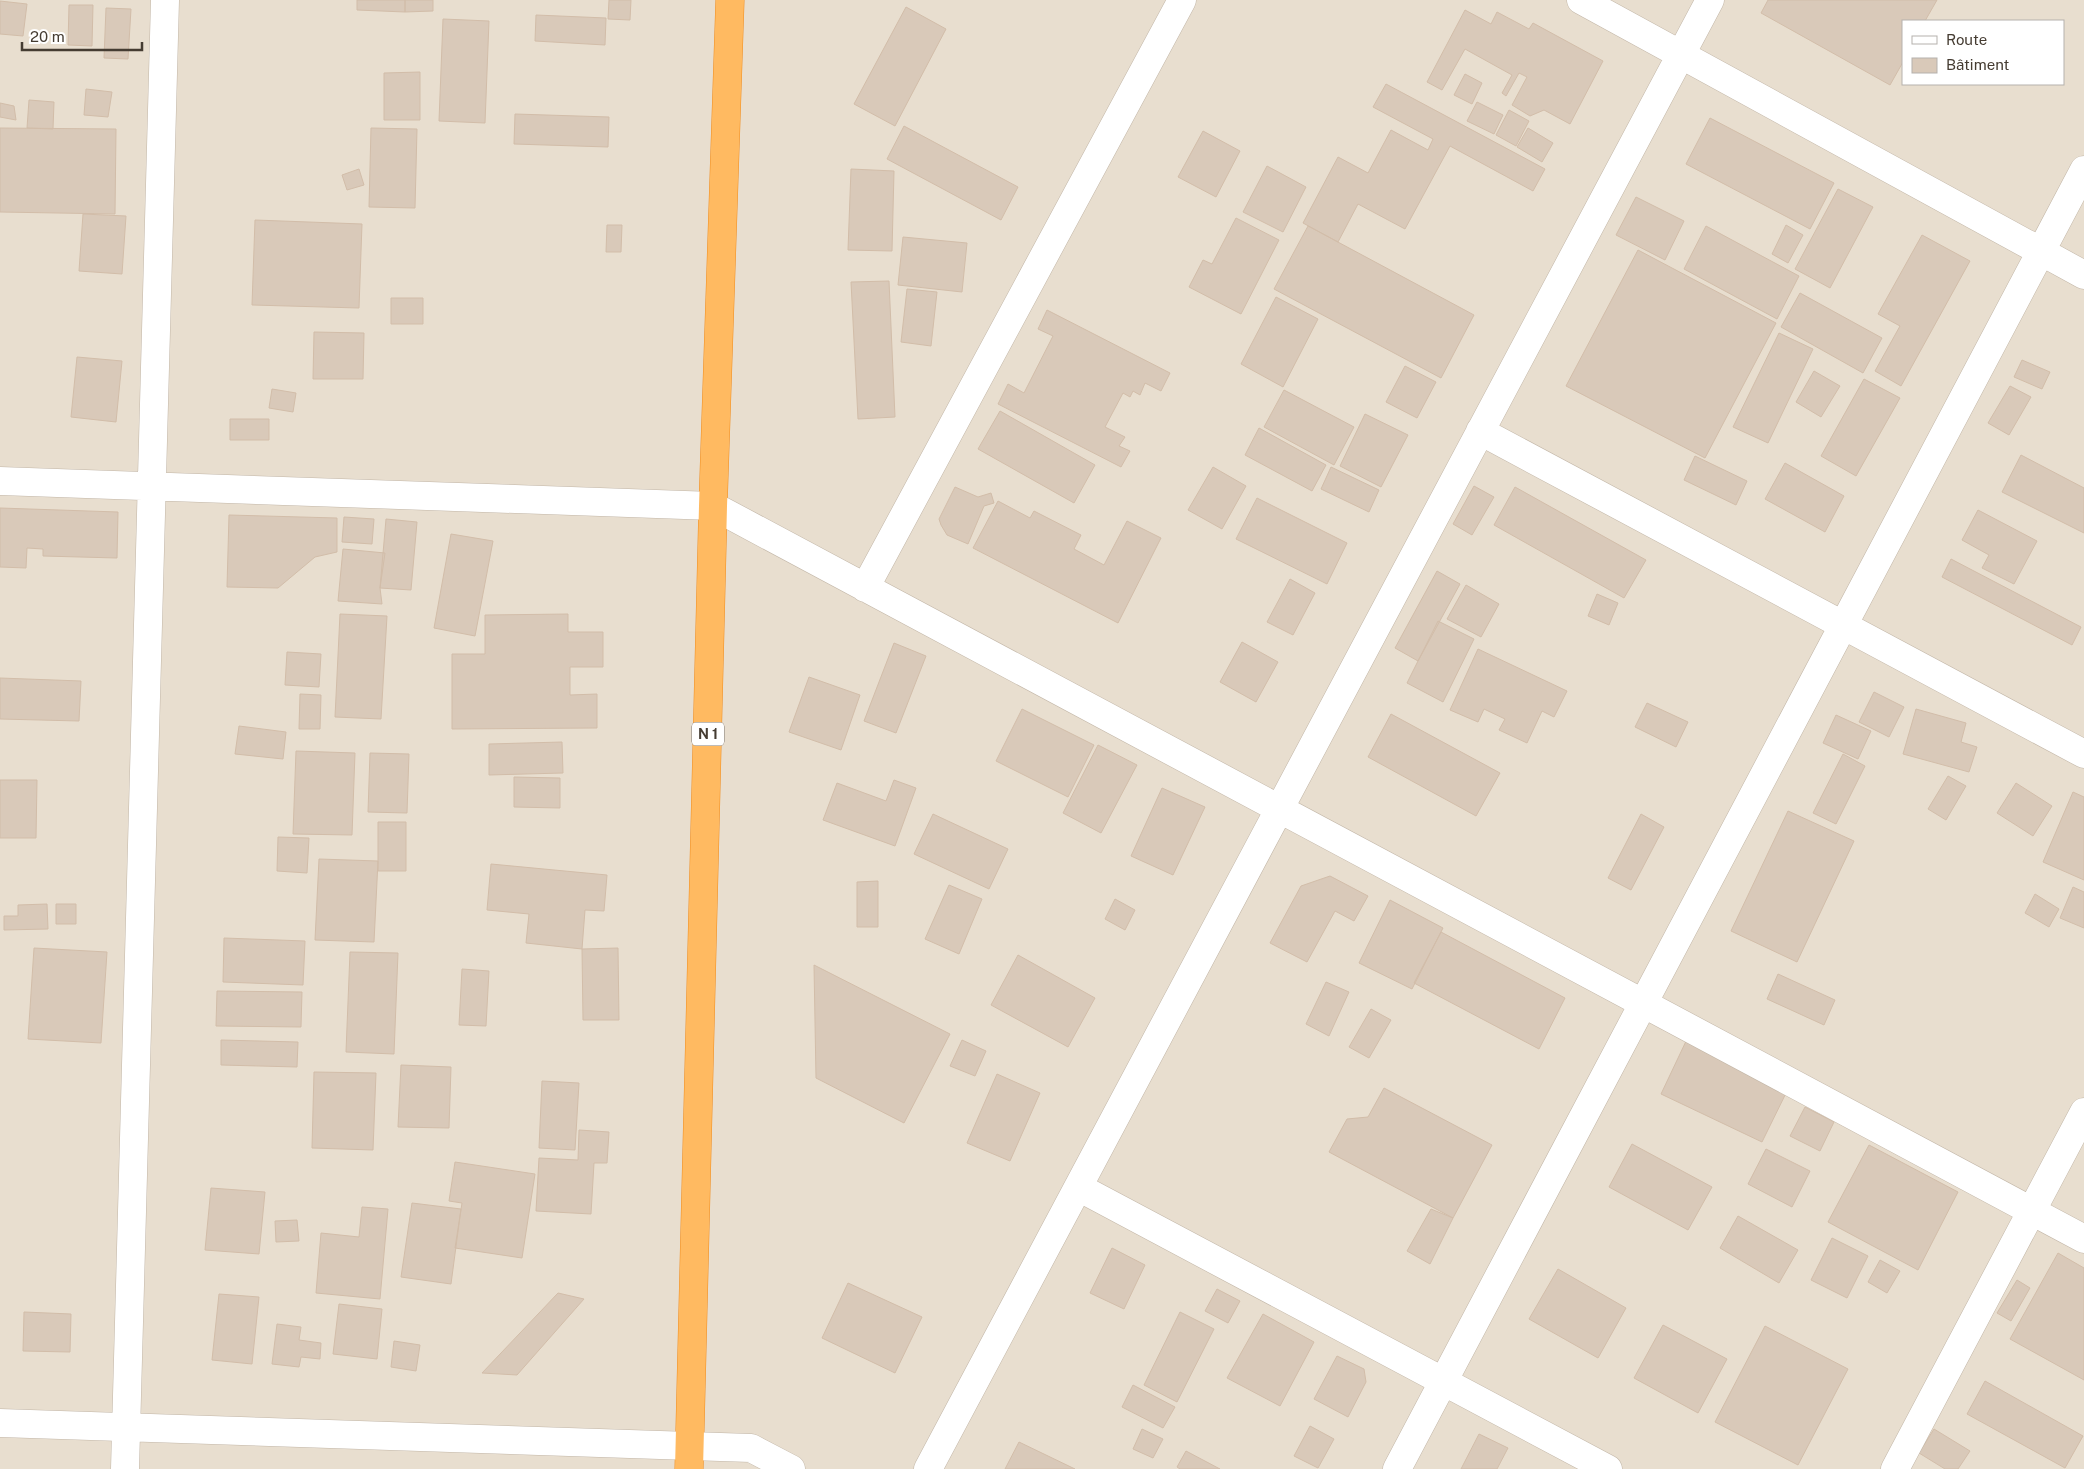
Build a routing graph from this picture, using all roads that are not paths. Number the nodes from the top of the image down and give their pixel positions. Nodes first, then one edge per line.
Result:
1 (165, 0) edge
2 (730, 0) edge
3 (1182, 0) edge
4 (1581, 0) edge
5 (1710, 0) edge
6 (1681, 55) junction
7 (2084, 170) edge
8 (2041, 251) junction
9 (2084, 275) edge
10 (1480, 431) junction
11 (0, 481) edge
12 (152, 486) junction
13 (713, 506) junction
14 (865, 588) junction
15 (1843, 625) junction
16 (2084, 754) edge
17 (1280, 809) junction
18 (1643, 1003) junction
19 (2084, 1112) edge
20 (1078, 1187) junction
21 (2032, 1211) junction
22 (2084, 1238) edge
23 (1443, 1382) junction
24 (0, 1423) edge
25 (127, 1427) junction
26 (689, 1457) edge
27 (125, 1469) edge
28 (791, 1469) edge
29 (928, 1469) edge
30 (1397, 1469) edge
31 (1608, 1469) edge
32 (1895, 1469) edge

1 - 12 street
2 - 13 highway, N 1
3 - 14 street
4 - 6 street
5 - 6 street
6 - 8 street
6 - 10 street
7 - 8 street
8 - 9 street
8 - 15 street
10 - 15 street
10 - 17 street
11 - 12 street
12 - 13 street
12 - 25 street
13 - 14 street
13 - 26 highway, N 1
14 - 17 street
15 - 16 street
15 - 18 street
17 - 18 street
17 - 20 street
18 - 21 street
18 - 23 street
19 - 21 street
20 - 23 street
20 - 29 street
21 - 22 street
21 - 32 street
23 - 30 street
23 - 31 street
24 - 25 street
25 - 26 street
25 - 27 street
26 - 28 street

